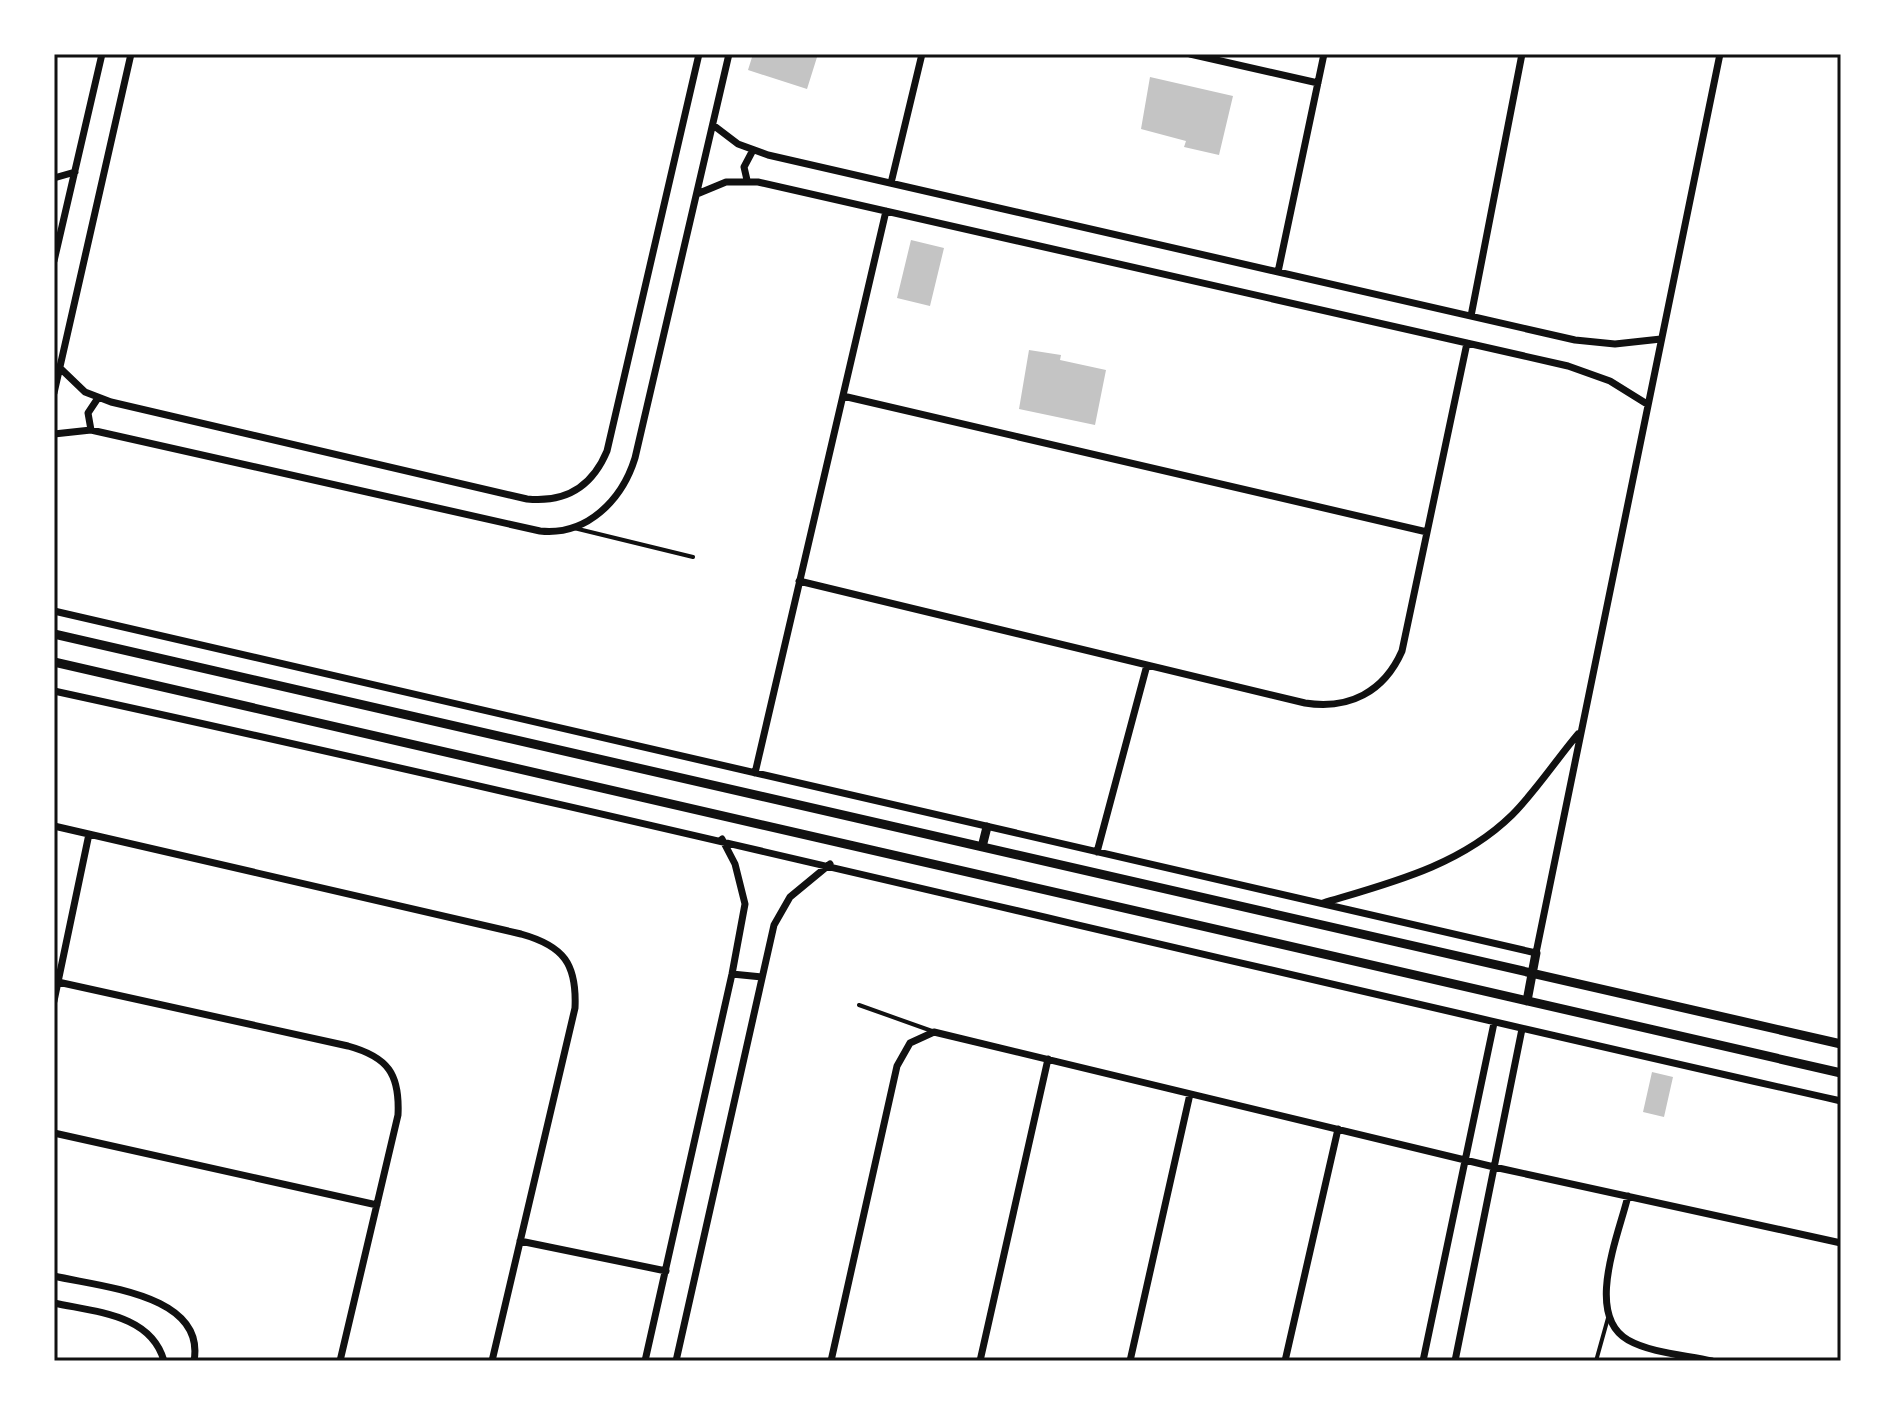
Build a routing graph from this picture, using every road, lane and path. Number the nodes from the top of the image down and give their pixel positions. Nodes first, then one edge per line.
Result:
1 (102, 54) edge
2 (131, 54) edge
3 (699, 54) edge
4 (729, 54) edge
5 (922, 54) edge
6 (1190, 54) edge
7 (1324, 54) edge
8 (1522, 54) edge
9 (1720, 54) edge
10 (1318, 83) junction
11 (713, 125) junction
12 (753, 150) junction
13 (75, 172) junction
14 (54, 178) edge
15 (747, 180) junction
16 (891, 183) junction
17 (697, 194) junction
18 (886, 211) junction
19 (56, 240) edge
20 (54, 261) edge
21 (1278, 272) junction
22 (1471, 316) junction
23 (1661, 339) junction
24 (1467, 343) junction
25 (60, 368) junction
26 (54, 393) edge
27 (843, 396) junction
28 (98, 398) junction
29 (1647, 404) junction
30 (91, 430) junction
31 (54, 434) edge
32 (574, 528) junction
33 (1427, 532) junction
34 (693, 557) dead end
35 (799, 581) junction
36 (54, 611) edge
37 (54, 634) edge
38 (54, 662) edge
39 (1147, 665) junction
40 (54, 691) edge
41 (1579, 732) junction
42 (755, 773) junction
43 (54, 826) edge
44 (987, 827) junction
45 (89, 834) junction
46 (722, 839) junction
47 (982, 847) junction
48 (1097, 852) junction
49 (830, 864) junction
50 (1321, 904) junction
51 (1536, 953) junction
52 (1532, 973) junction
53 (732, 974) junction
54 (762, 977) junction
55 (58, 982) junction
56 (54, 1001) edge
57 (1527, 1001) junction
58 (859, 1005) dead end
59 (1494, 1023) junction
60 (1522, 1029) junction
61 (934, 1032) junction
62 (1841, 1044) edge
63 (1048, 1059) junction
64 (1841, 1073) edge
65 (1190, 1094) junction
66 (1841, 1101) edge
67 (1338, 1129) junction
68 (54, 1133) edge
69 (1465, 1160) junction
70 (1494, 1167) junction
71 (1628, 1196) junction
72 (377, 1205) junction
73 (520, 1241) junction
74 (1841, 1243) edge
75 (666, 1271) junction
76 (54, 1276) edge
77 (54, 1303) edge
78 (1608, 1318) junction
79 (164, 1361) edge
80 (194, 1361) edge
81 (340, 1361) edge
82 (492, 1361) edge
83 (645, 1361) edge
84 (676, 1361) edge
85 (831, 1361) edge
86 (980, 1361) edge
87 (1130, 1361) edge
88 (1285, 1361) edge
89 (1423, 1361) edge
90 (1455, 1361) edge
91 (1596, 1361) edge
92 (1712, 1361) edge

1 - 13 street
2 - 25 street
3 - 28 street
4 - 11 street
5 - 16 street
6 - 10 street
7 - 10 street
8 - 22 street
9 - 23 street
10 - 21 street
11 - 12 street
11 - 17 street
12 - 15 street
12 - 16 street
13 - 14 street
13 - 19 street
15 - 17 street
15 - 18 street
16 - 21 street
17 - 32 street
18 - 24 street
18 - 27 street
19 - 20 street
21 - 22 street
22 - 23 street
23 - 29 street
24 - 29 street
24 - 33 street
25 - 26 street
25 - 28 street
27 - 33 street
27 - 35 street
28 - 30 street
29 - 41 street
30 - 31 street
30 - 32 street
32 - 34 lane
33 - 39 street
35 - 39 street
35 - 42 street
36 - 42 street
37 - 47 street
38 - 57 street
39 - 48 street
40 - 46 street
41 - 50 street
41 - 51 street
42 - 44 street
43 - 45 street
44 - 47 street
44 - 48 street
45 - 55 street
45 - 73 street
46 - 49 street
46 - 53 street
47 - 52 street
48 - 50 street
49 - 54 street
49 - 59 street
50 - 51 street
51 - 52 street
52 - 57 street
52 - 62 street
53 - 54 street
53 - 75 street
54 - 84 street
55 - 56 street
55 - 72 street
57 - 64 street
58 - 61 lane
59 - 60 street
59 - 69 street
60 - 66 street
60 - 70 street
61 - 63 street
61 - 85 street
63 - 65 street
63 - 86 street
65 - 67 street
65 - 87 street
67 - 69 street
67 - 88 street
68 - 72 street
69 - 70 street
69 - 89 street
70 - 71 street
70 - 90 street
71 - 74 street
71 - 78 street
72 - 81 street
73 - 75 street
73 - 82 street
75 - 83 street
76 - 80 street
77 - 79 street
78 - 91 lane
78 - 92 street

